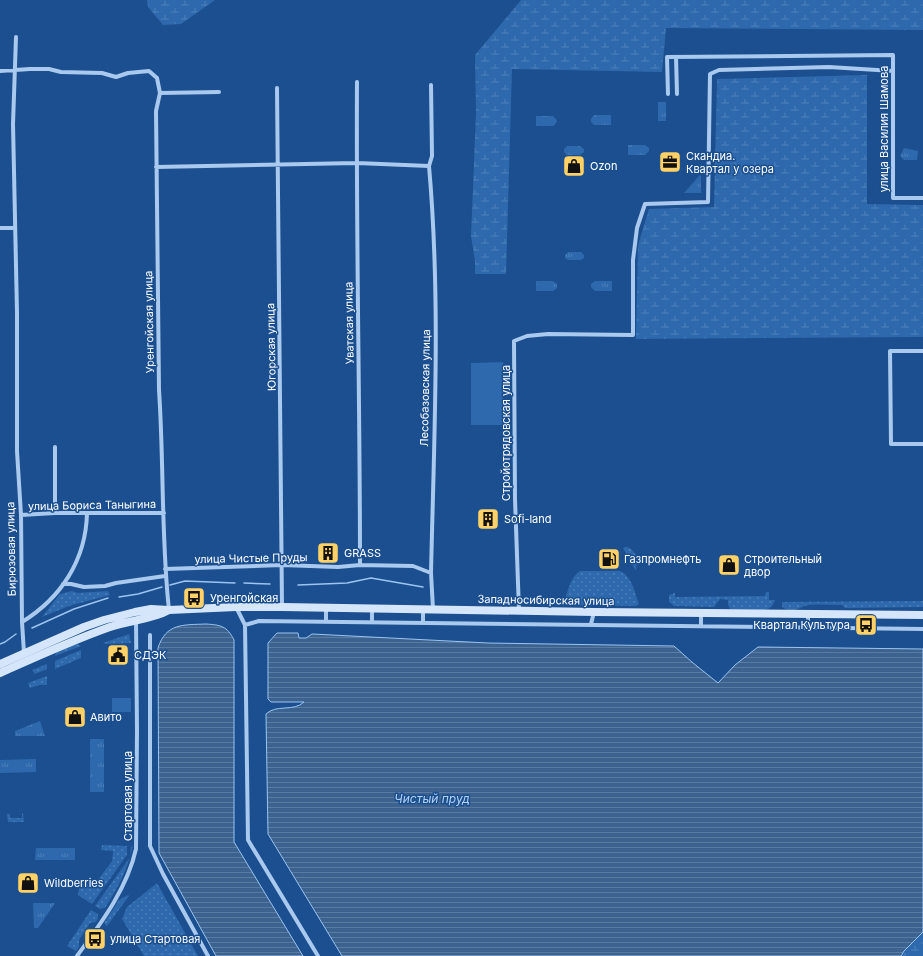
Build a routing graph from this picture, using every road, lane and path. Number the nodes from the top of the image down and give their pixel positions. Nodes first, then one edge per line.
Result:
1 (16, 37) dead end
2 (676, 57) junction
3 (15, 70) junction
4 (0, 71) edge
5 (893, 71) junction
6 (357, 82) dead end
7 (431, 85) dead end
8 (276, 88) dead end
9 (219, 92) dead end
10 (160, 93) junction
11 (668, 94) dead end
12 (677, 94) dead end
13 (356, 163) junction
14 (277, 165) junction
15 (429, 166) junction
16 (156, 167) junction
17 (923, 198) edge
18 (0, 228) edge
19 (15, 228) junction
20 (923, 351) edge
21 (923, 444) edge
22 (55, 447) dead end
23 (55, 513) junction
24 (87, 513) junction
25 (164, 513) junction
26 (21, 515) junction
27 (282, 565) junction
28 (360, 565) junction
29 (165, 569) junction
30 (432, 573) junction
31 (165, 576) junction
32 (63, 584) junction
33 (236, 607) junction
34 (282, 607) junction
35 (326, 608) junction
36 (372, 609) junction
37 (169, 610) junction
38 (423, 610) junction
39 (433, 610) junction
40 (519, 611) junction
41 (594, 612) junction
42 (701, 613) junction
43 (808, 614) junction
44 (923, 615) edge
45 (136, 616) junction
46 (22, 622) junction
47 (326, 622) junction
48 (372, 622) junction
49 (423, 623) junction
50 (591, 624) junction
51 (245, 625) junction
52 (701, 626) junction
53 (808, 628) junction
54 (923, 629) edge
55 (150, 635) dead end
56 (24, 654) junction
57 (0, 664) edge
58 (0, 673) edge
59 (77, 956) edge
60 (208, 956) edge
61 (318, 956) edge

1 - 3 street, Бирюзовая улица
2 - 5 street, улица Василия Шамова
2 - 11 street
2 - 12 street
3 - 4 street
3 - 10 street
3 - 19 street, Бирюзовая улица
5 - 17 street, улица Василия Шамова
5 - 40 street, Стройотрядовская улица
6 - 13 street, Уватская улица
7 - 15 street, Лесобазовская улица
8 - 14 street, Югорская улица
9 - 10 street
10 - 16 street, Уренгойская улица
13 - 14 street
13 - 15 street
13 - 28 street, Уватская улица
14 - 16 street
14 - 27 street, Югорская улица
15 - 30 street, Лесобазовская улица
16 - 25 street, Уренгойская улица
18 - 19 street
19 - 26 street, Бирюзовая улица
20 - 21 street
22 - 23 street
23 - 24 street, улица Бориса Таныгина
23 - 26 street, улица Бориса Таныгина
24 - 25 street, улица Бориса Таныгина
24 - 32 street
25 - 29 street, Уренгойская улица
26 - 46 street, Бирюзовая улица
27 - 28 street, улица Чистые Пруды
27 - 29 street, улица Чистые Пруды
27 - 34 street, Югорская улица
28 - 30 street, улица Чистые Пруды
29 - 31 street, Уренгойская улица
30 - 39 street, Лесобазовская улица
31 - 32 street
31 - 37 street, Уренгойская улица
32 - 46 street
33 - 34 main road, Западносибирская улица
33 - 37 main road, Западносибирская улица
33 - 51 street
34 - 35 main road, Западносибирская улица
35 - 36 main road, Западносибирская улица
35 - 47 street
36 - 38 main road, Западносибирская улица
36 - 48 street
37 - 45 main road, Западносибирская улица
38 - 39 main road, Западносибирская улица
38 - 49 street
39 - 40 main road, Западносибирская улица
40 - 41 main road, Западносибирская улица
41 - 42 main road, Западносибирская улица
41 - 50 street
42 - 43 main road, Западносибирская улица
42 - 52 street
43 - 44 main road, Западносибирская улица
43 - 53 street
45 - 56 main road, Западносибирская улица
45 - 58 main road, Западносибирская улица
45 - 59 street, Стартовая улица
46 - 56 street, Бирюзовая улица
47 - 48 street
47 - 51 street
48 - 49 street
49 - 50 street
50 - 52 street
51 - 61 street
52 - 53 street
53 - 54 street
55 - 60 street
56 - 57 main road, Западносибирская улица

